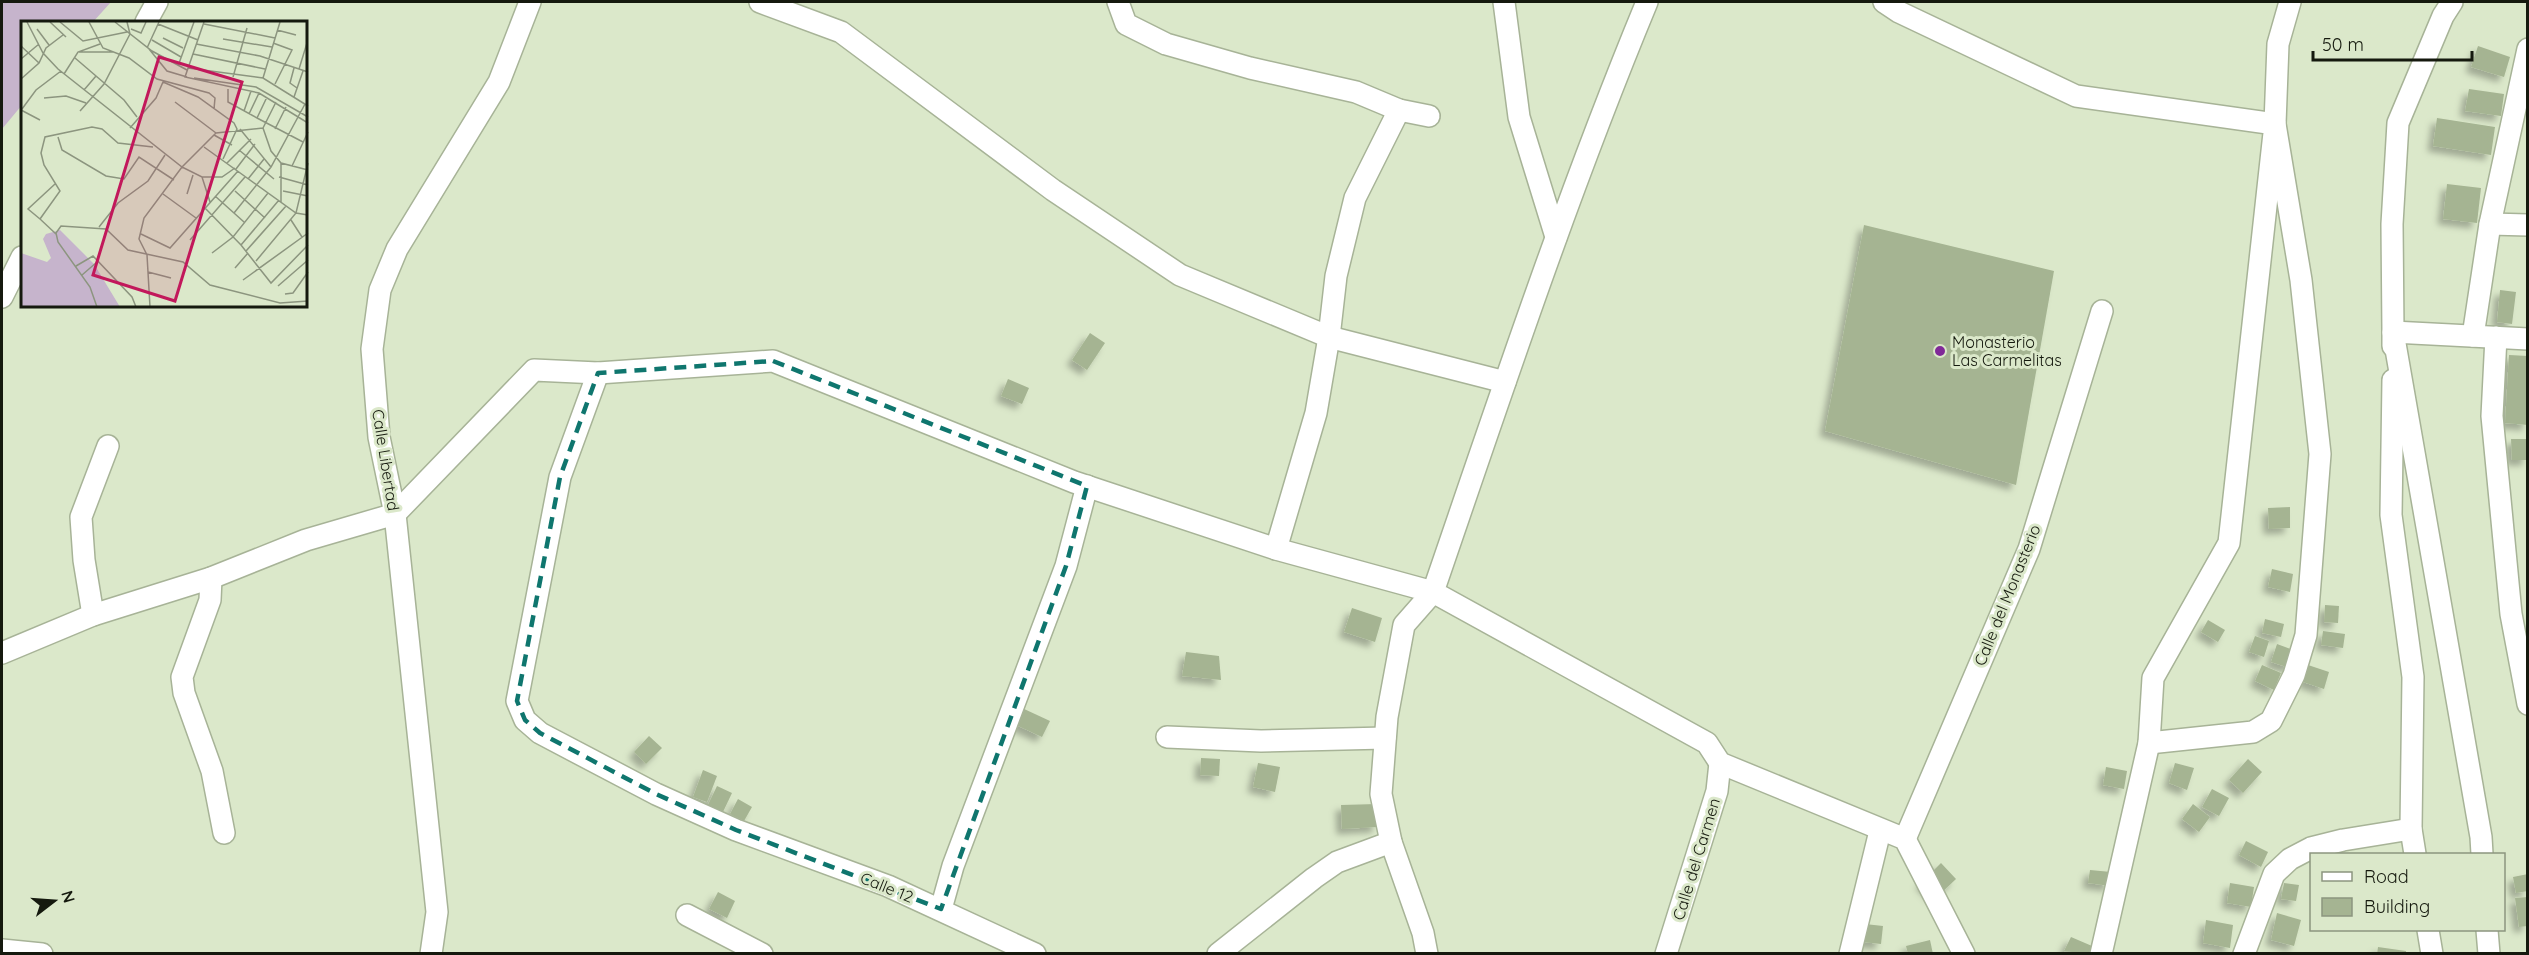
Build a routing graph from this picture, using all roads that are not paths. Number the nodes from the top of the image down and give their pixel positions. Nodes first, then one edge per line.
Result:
1 (156, 2) edge
2 (530, 2) edge
3 (760, 2) edge
4 (1118, 2) edge
5 (1504, 2) edge
6 (1647, 2) edge
7 (1884, 2) edge
8 (2290, 2) edge
9 (2452, 2) edge
10 (146, 21) edge
11 (2528, 49) edge
12 (1399, 110) junction
13 (1429, 116) dead end
14 (2275, 124) junction
15 (2490, 224) junction
16 (2528, 225) edge
17 (1556, 237) junction
18 (21, 259) edge
19 (2, 297) edge
20 (2102, 311) dead end
21 (2393, 332) junction
22 (2473, 336) junction
23 (1329, 337) junction
24 (2496, 337) junction
25 (2528, 339) edge
26 (598, 374) junction
27 (1505, 382) junction
28 (108, 446) dead end
29 (1087, 486) junction
30 (395, 514) junction
31 (1276, 549) junction
32 (210, 578) junction
33 (1433, 592) junction
34 (93, 615) junction
35 (2, 653) edge
36 (2528, 704) edge
37 (1167, 737) dead end
38 (1385, 738) junction
39 (2149, 743) junction
40 (1720, 763) junction
41 (2411, 829) junction
42 (1880, 831) junction
43 (224, 833) dead end
44 (1905, 839) junction
45 (1391, 842) junction
46 (2415, 853) edge
47 (2482, 853) edge
48 (941, 909) junction
49 (687, 915) dead end
50 (2428, 931) edge
51 (2487, 931) edge
52 (2, 950) edge
53 (42, 954) edge
54 (431, 954) edge
55 (762, 954) edge
56 (1035, 954) edge
57 (1218, 954) edge
58 (1427, 954) edge
59 (1666, 954) edge
60 (1850, 954) edge
61 (1964, 954) edge
62 (2101, 954) edge
63 (2244, 954) edge
64 (2432, 954) edge
65 (2489, 954) edge

1 - 10 street
2 - 30 street, Calle Libertad
3 - 23 street
4 - 12 street
5 - 17 street
6 - 17 street
7 - 14 street
8 - 14 street
9 - 21 street
11 - 15 street
12 - 13 street
12 - 23 street
14 - 39 street
14 - 39 street
15 - 16 street
15 - 22 street
17 - 27 street
18 - 19 street
20 - 44 street, Calle del Monasterio
21 - 22 street
21 - 41 street
21 - 47 street
22 - 24 street
23 - 27 street
23 - 31 street
24 - 25 street
24 - 36 street
26 - 29 street
26 - 30 street
26 - 48 street, Calle 12
27 - 33 street
28 - 34 street
29 - 31 street
29 - 48 street
30 - 32 street
30 - 54 street, Calle Libertad
31 - 33 street
32 - 34 street
32 - 43 street
33 - 38 street
33 - 40 street
34 - 35 street
37 - 38 street
38 - 45 street
39 - 62 street
40 - 42 street
40 - 59 street, Calle del Carmen
41 - 46 street
41 - 63 street
42 - 44 street
42 - 60 street
44 - 61 street
45 - 57 street
45 - 58 street
48 - 56 street, Calle 12
49 - 55 street
50 - 64 street
51 - 65 street
52 - 53 street

